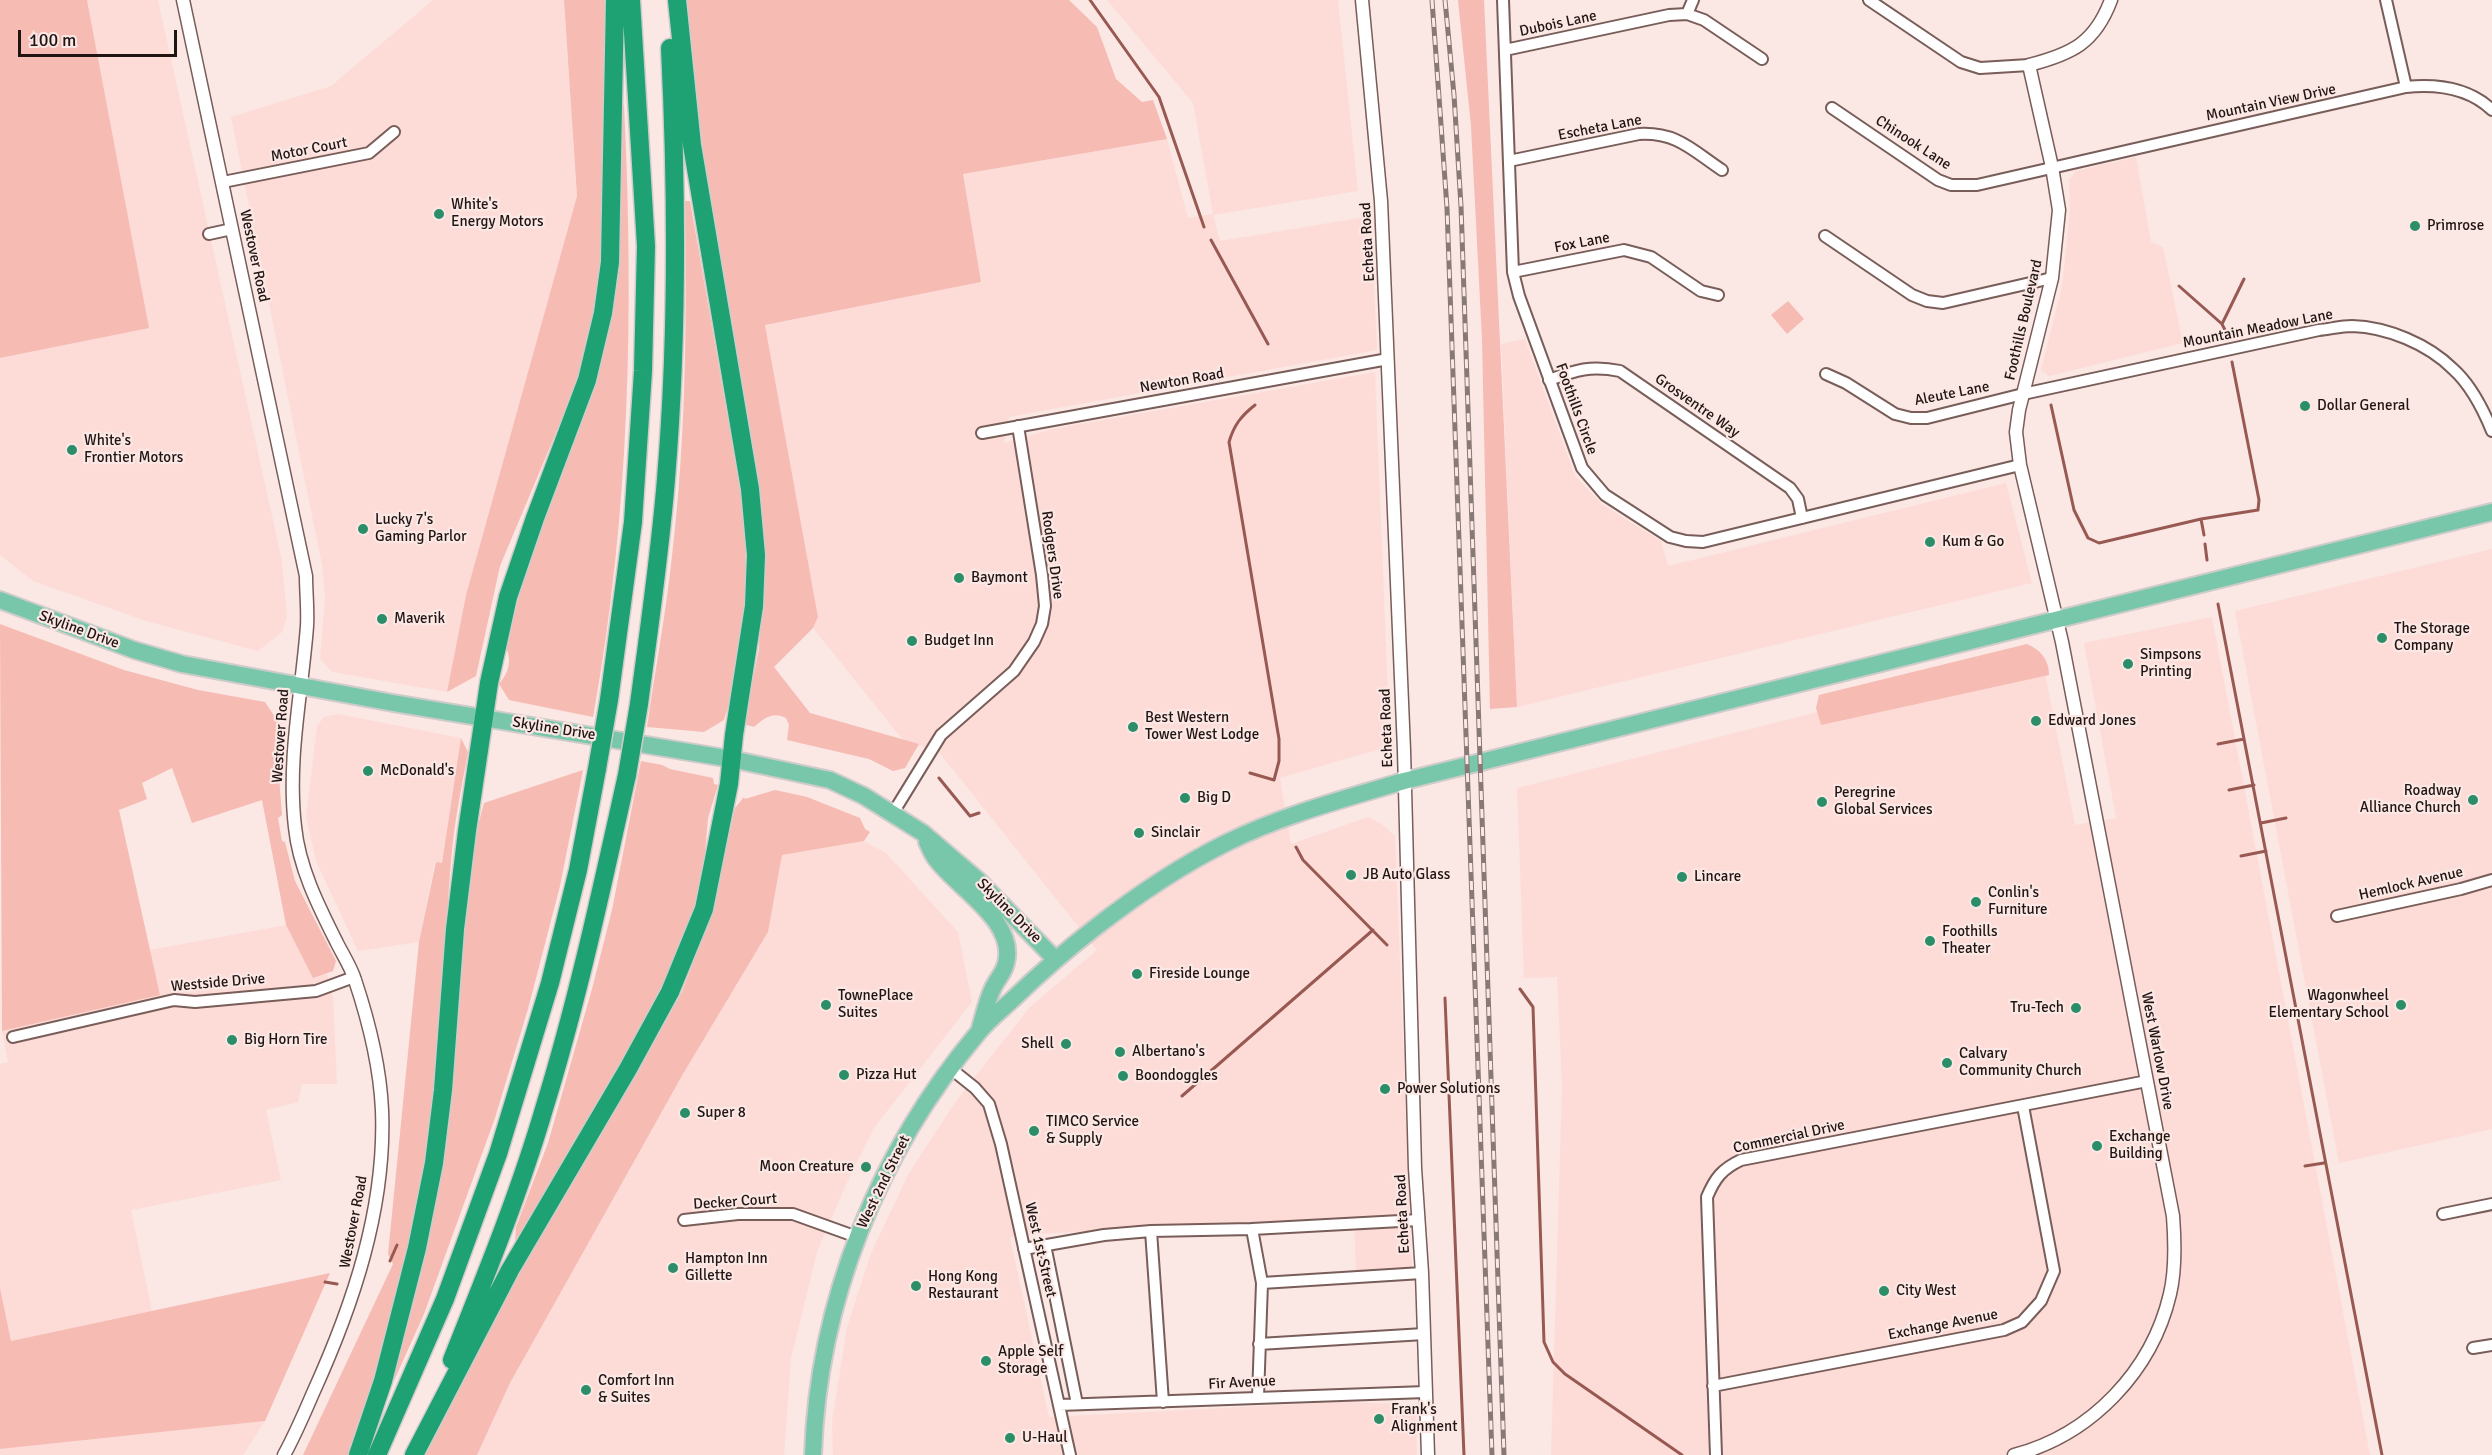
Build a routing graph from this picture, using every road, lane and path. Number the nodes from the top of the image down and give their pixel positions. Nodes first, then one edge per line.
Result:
1 (183, 0) edge
2 (615, 0) edge
3 (631, 0) edge
4 (667, 0) edge
5 (677, 0) edge
6 (1362, 0) edge
7 (1503, 0) edge
8 (1693, 0) edge
9 (1869, 0) edge
10 (2111, 0) edge
11 (2386, 0) edge
12 (1687, 14) junction
13 (1505, 50) junction
14 (1762, 59) dead end
15 (2029, 64) junction
16 (2406, 87) junction
17 (1832, 108) dead end
18 (2492, 110) edge
19 (394, 132) dead end
20 (1509, 161) junction
21 (2052, 167) junction
22 (1722, 170) dead end
23 (223, 183) junction
24 (232, 229) junction
25 (209, 234) dead end
26 (1825, 236) dead end
27 (1514, 272) junction
28 (2052, 278) junction
29 (1718, 295) dead end
30 (1388, 359) junction
31 (1826, 374) dead end
32 (1549, 380) junction
33 (2023, 394) junction
34 (1018, 426) junction
35 (2492, 431) edge
36 (982, 433) dead end
37 (2020, 465) junction
38 (2492, 512) edge
39 (1803, 518) junction
40 (0, 600) edge
41 (2057, 620) junction
42 (300, 687) junction
43 (484, 717) junction
44 (731, 759) junction
45 (1404, 781) junction
46 (893, 813) junction
47 (923, 833) junction
48 (2492, 880) edge
49 (2337, 916) dead end
50 (1055, 959) junction
51 (354, 977) junction
52 (978, 1032) junction
53 (13, 1037) dead end
54 (951, 1068) junction
55 (2147, 1081) junction
56 (2023, 1106) junction
57 (2492, 1204) edge
58 (2443, 1214) dead end
59 (684, 1220) dead end
60 (1419, 1220) junction
61 (1252, 1229) junction
62 (1151, 1231) junction
63 (857, 1237) junction
64 (1045, 1245) junction
65 (1024, 1250) junction
66 (1422, 1273) junction
67 (1262, 1283) junction
68 (1424, 1334) junction
69 (1259, 1344) junction
70 (2492, 1345) edge
71 (2473, 1348) dead end
72 (1713, 1386) junction
73 (1426, 1392) junction
74 (1258, 1397) junction
75 (1163, 1402) junction
76 (1059, 1404) junction
77 (1077, 1404) junction
78 (284, 1455) edge
79 (358, 1455) edge
80 (377, 1455) edge
81 (412, 1455) edge
82 (813, 1455) edge
83 (1070, 1455) edge
84 (1428, 1455) edge
85 (1716, 1455) edge
86 (2014, 1455) edge

1 - 23 street, Westover Road
2 - 43 highway
3 - 80 highway, bridge
4 - 81 highway, bridge
5 - 44 highway
6 - 30 street, Echeta Road
7 - 13 street, Foothills Circle
8 - 12 street
9 - 15 street
10 - 15 street
11 - 16 street
12 - 13 street, Dubois Lane
12 - 14 street
13 - 20 street, Foothills Circle
15 - 21 street, Foothills Boulevard
16 - 18 street, Mountain View Drive
16 - 21 street, Mountain View Drive
17 - 21 street, Chinook Lane
19 - 23 street, Motor Court
20 - 22 street, Escheta Lane
20 - 27 street, Foothills Circle
21 - 28 street, Foothills Boulevard
23 - 24 street, Westover Road
24 - 25 street
24 - 42 street, Westover Road
26 - 28 street
27 - 29 street, Fox Lane
27 - 32 street, Foothills Circle
28 - 33 street, Foothills Boulevard
30 - 34 street, Newton Road
30 - 45 street, Echeta Road
31 - 33 street, Aleute Lane
32 - 39 street, Grosventre Way
32 - 39 street, Foothills Circle
33 - 35 street, Mountain Meadow Lane
33 - 37 street, Foothills Boulevard
34 - 36 street, Newton Road
34 - 46 street, Rodgers Drive
37 - 39 street, Foothills Circle
37 - 41 street, Foothills Boulevard
38 - 41 main road, West 2nd Street
40 - 42 main road, Skyline Drive
41 - 45 main road, West 2nd Street
41 - 55 street, West Warlow Drive
42 - 43 main road, Skyline Drive
42 - 51 street, Westover Road
43 - 44 main road, Skyline Drive
43 - 79 highway
44 - 46 main road, Skyline Drive
44 - 81 highway
45 - 50 main road, West 2nd Street
45 - 60 street, Echeta Road
46 - 47 main road, Skyline Drive
47 - 50 main road, Skyline Drive
47 - 52 main road
48 - 49 street, Hemlock Avenue
50 - 52 main road, West 2nd Street
51 - 53 street, Westside Drive
51 - 78 street, Westover Road
52 - 54 main road, West 2nd Street
54 - 63 main road, West 2nd Street
54 - 65 street, West 1st Street
55 - 56 street, Commercial Drive
55 - 86 street, West Warlow Drive
56 - 72 street, Commercial Drive
56 - 72 street, Exchange Avenue
57 - 58 street
59 - 63 street, Decker Court
60 - 61 street
60 - 66 street, Echeta Road
61 - 62 street
61 - 67 street
62 - 64 street
62 - 75 street
63 - 82 main road, West 2nd Street
64 - 65 street
64 - 77 street
65 - 76 street, West 1st Street
66 - 67 street
66 - 68 street, Echeta Road
67 - 69 street
68 - 69 street
68 - 73 street, Echeta Road
69 - 74 street
70 - 71 street
72 - 85 street, Commercial Drive
73 - 74 street, Fir Avenue
73 - 84 street, Echeta Road
74 - 75 street, Fir Avenue
75 - 77 street, Fir Avenue
76 - 77 street, Fir Avenue
76 - 83 street, West 1st Street

